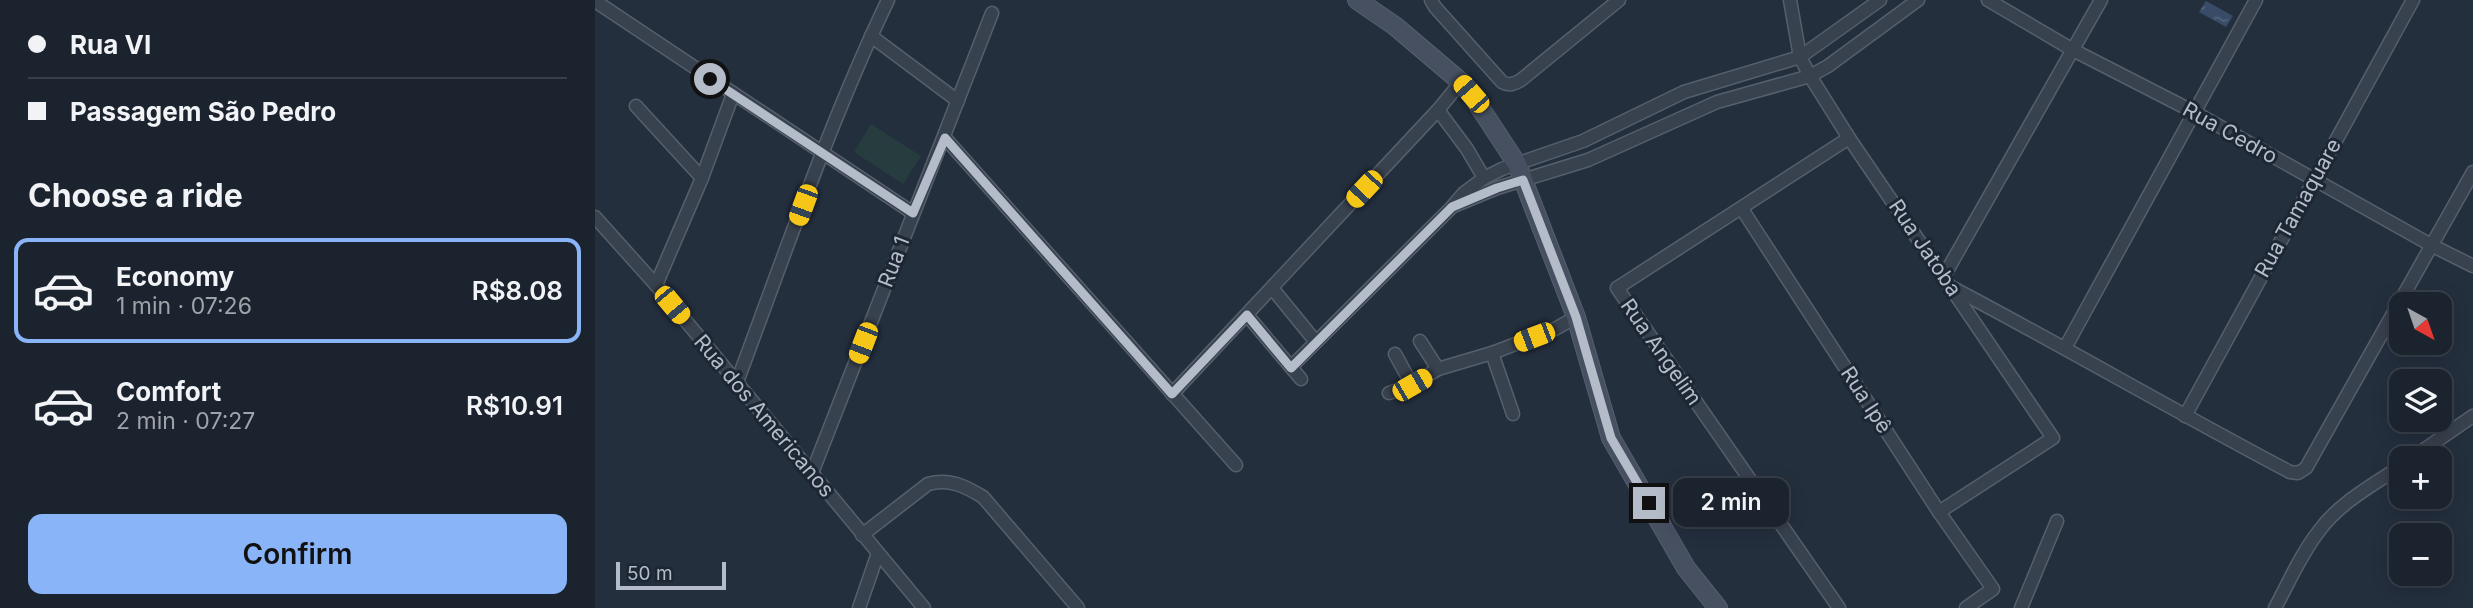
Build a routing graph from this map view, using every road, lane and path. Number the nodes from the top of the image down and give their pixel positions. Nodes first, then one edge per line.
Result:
1 (888, 0) edge
2 (1357, 0) edge
3 (1431, 0) edge
4 (1619, 0) edge
5 (1790, 0) edge
6 (1880, 0) edge
7 (1918, 0) edge
8 (1988, 0) edge
9 (2101, 0) edge
10 (2256, 0) edge
11 (2413, 0) edge
12 (595, 1) edge
13 (992, 13) dead end
14 (871, 36) junction
15 (2073, 50) junction
16 (1800, 57) junction
17 (1810, 76) junction
18 (1461, 82) junction
19 (733, 94) junction
20 (958, 102) junction
21 (636, 106) dead end
22 (1438, 110) junction
23 (2194, 112) junction
24 (945, 138) junction
25 (1849, 138) junction
26 (1583, 141) junction
27 (822, 154) junction
28 (1588, 160) junction
29 (1520, 172) junction
30 (2473, 172) edge
31 (1484, 177) junction
32 (702, 178) junction
33 (2313, 179) junction
34 (1452, 207) junction
35 (1742, 209) junction
36 (913, 213) junction
37 (595, 217) edge
38 (2431, 245) junction
39 (2473, 266) edge
40 (1948, 281) junction
41 (656, 285) junction
42 (1272, 288) junction
43 (1247, 315) junction
44 (1576, 317) junction
45 (1420, 341) dead end
46 (1316, 342) junction
47 (2065, 348) junction
48 (1492, 353) junction
49 (1395, 354) dead end
50 (1291, 368) junction
51 (1438, 369) junction
52 (1301, 379) dead end
53 (737, 382) junction
54 (1412, 385) junction
55 (1389, 393) dead end
56 (1172, 394) junction
57 (1513, 414) dead end
58 (2185, 416) junction
59 (2473, 416) edge
60 (2429, 446) edge
61 (1236, 465) dead end
62 (812, 473) junction
63 (2389, 474) edge
64 (1939, 512) junction
65 (2057, 521) dead end
66 (862, 535) junction
67 (878, 553) junction
68 (859, 608) edge
69 (924, 608) edge
70 (1078, 608) edge
71 (1719, 608) edge
72 (1839, 608) edge
73 (1965, 608) edge
74 (2021, 608) edge
75 (2275, 608) edge

1 - 14 street
2 - 18 street
3 - 4 street
5 - 16 street, Rua Jatoba
6 - 16 street
7 - 17 street
8 - 15 street, Rua Cedro
9 - 15 street
10 - 23 street
11 - 33 street, Rua Tamaquare
12 - 19 street
13 - 20 street, Rua 1
14 - 20 street
14 - 27 street
15 - 23 street, Rua Cedro
15 - 40 street
16 - 17 street, Rua Jatoba
16 - 26 street
17 - 25 street, Rua Jatoba
17 - 28 street
18 - 22 street
18 - 29 street
19 - 27 street
19 - 32 street
20 - 24 street, Rua 1
21 - 32 street
22 - 31 street
22 - 42 street
23 - 33 street, Rua Cedro
23 - 47 street
24 - 36 street, Rua 1
24 - 56 street
25 - 35 street, Rua Angelim
25 - 40 street, Rua Jatoba
26 - 28 street
26 - 29 street
27 - 36 street
27 - 53 street
28 - 29 street
29 - 31 street
29 - 34 street
29 - 44 street
30 - 38 street
31 - 34 street
32 - 41 street
33 - 38 street, Rua Cedro
33 - 58 street, Rua Tamaquare
34 - 46 street
35 - 64 street, Rua Ipê
35 - 72 street, Rua Angelim
36 - 62 street, Rua 1
37 - 41 street, Rua dos Americanos
38 - 39 street, Rua Cedro
38 - 58 street
40 - 47 street
40 - 64 street, Rua Jatoba
41 - 53 street, Rua dos Americanos
42 - 43 street
42 - 46 street
43 - 50 street
43 - 56 street
44 - 48 street
44 - 71 street
45 - 51 street
46 - 50 street
47 - 58 street
48 - 51 street
48 - 57 street
49 - 54 street
50 - 52 street
51 - 54 street
53 - 62 street, Rua dos Americanos
54 - 55 street
56 - 61 street
59 - 60 street
62 - 66 street, Rua dos Americanos
63 - 75 street
64 - 73 street, Rua Ipê
65 - 74 street
66 - 67 street, Rua dos Americanos
66 - 70 street
67 - 68 street
67 - 69 street, Rua dos Americanos

